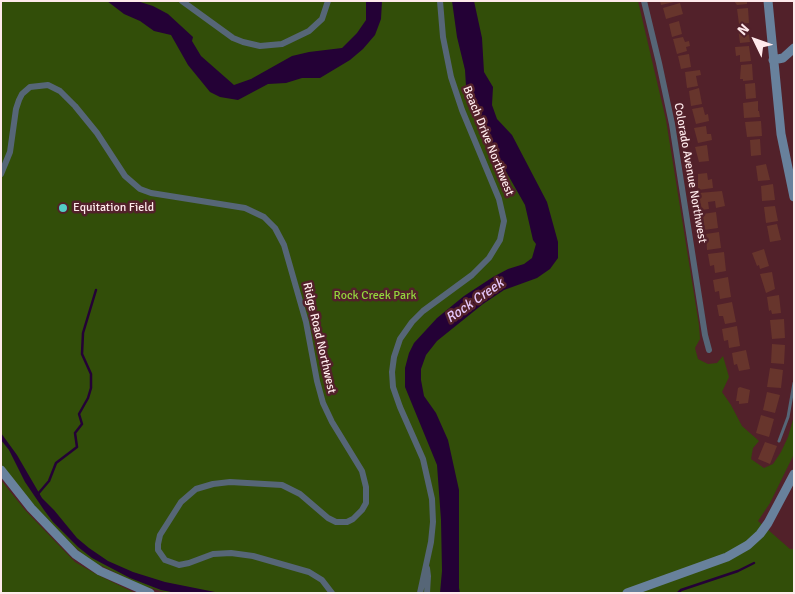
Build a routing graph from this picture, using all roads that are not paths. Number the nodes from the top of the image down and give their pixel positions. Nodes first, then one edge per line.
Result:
1 (182, 1) edge
2 (328, 1) edge
3 (440, 1) edge
4 (644, 1) edge
5 (768, 1) edge
6 (794, 48) edge
7 (773, 60) junction
8 (1, 174) edge
9 (794, 197) edge
10 (709, 350) dead end
11 (794, 383) edge
12 (780, 441) dead end
13 (1, 470) edge
14 (794, 474) edge
15 (427, 567) junction
16 (150, 593) edge
17 (332, 593) edge
18 (420, 593) edge
19 (427, 593) edge
20 (627, 593) edge

1 - 2 street
3 - 15 street, Beach Drive Northwest
4 - 10 street, Colorado Avenue Northwest
5 - 7 main road
6 - 7 main road
7 - 9 main road
8 - 17 street, Ridge Road Northwest
11 - 12 lane
13 - 16 main road
14 - 20 main road
15 - 18 street, Beach Drive Northwest
15 - 19 street, Beach Drive Northwest

